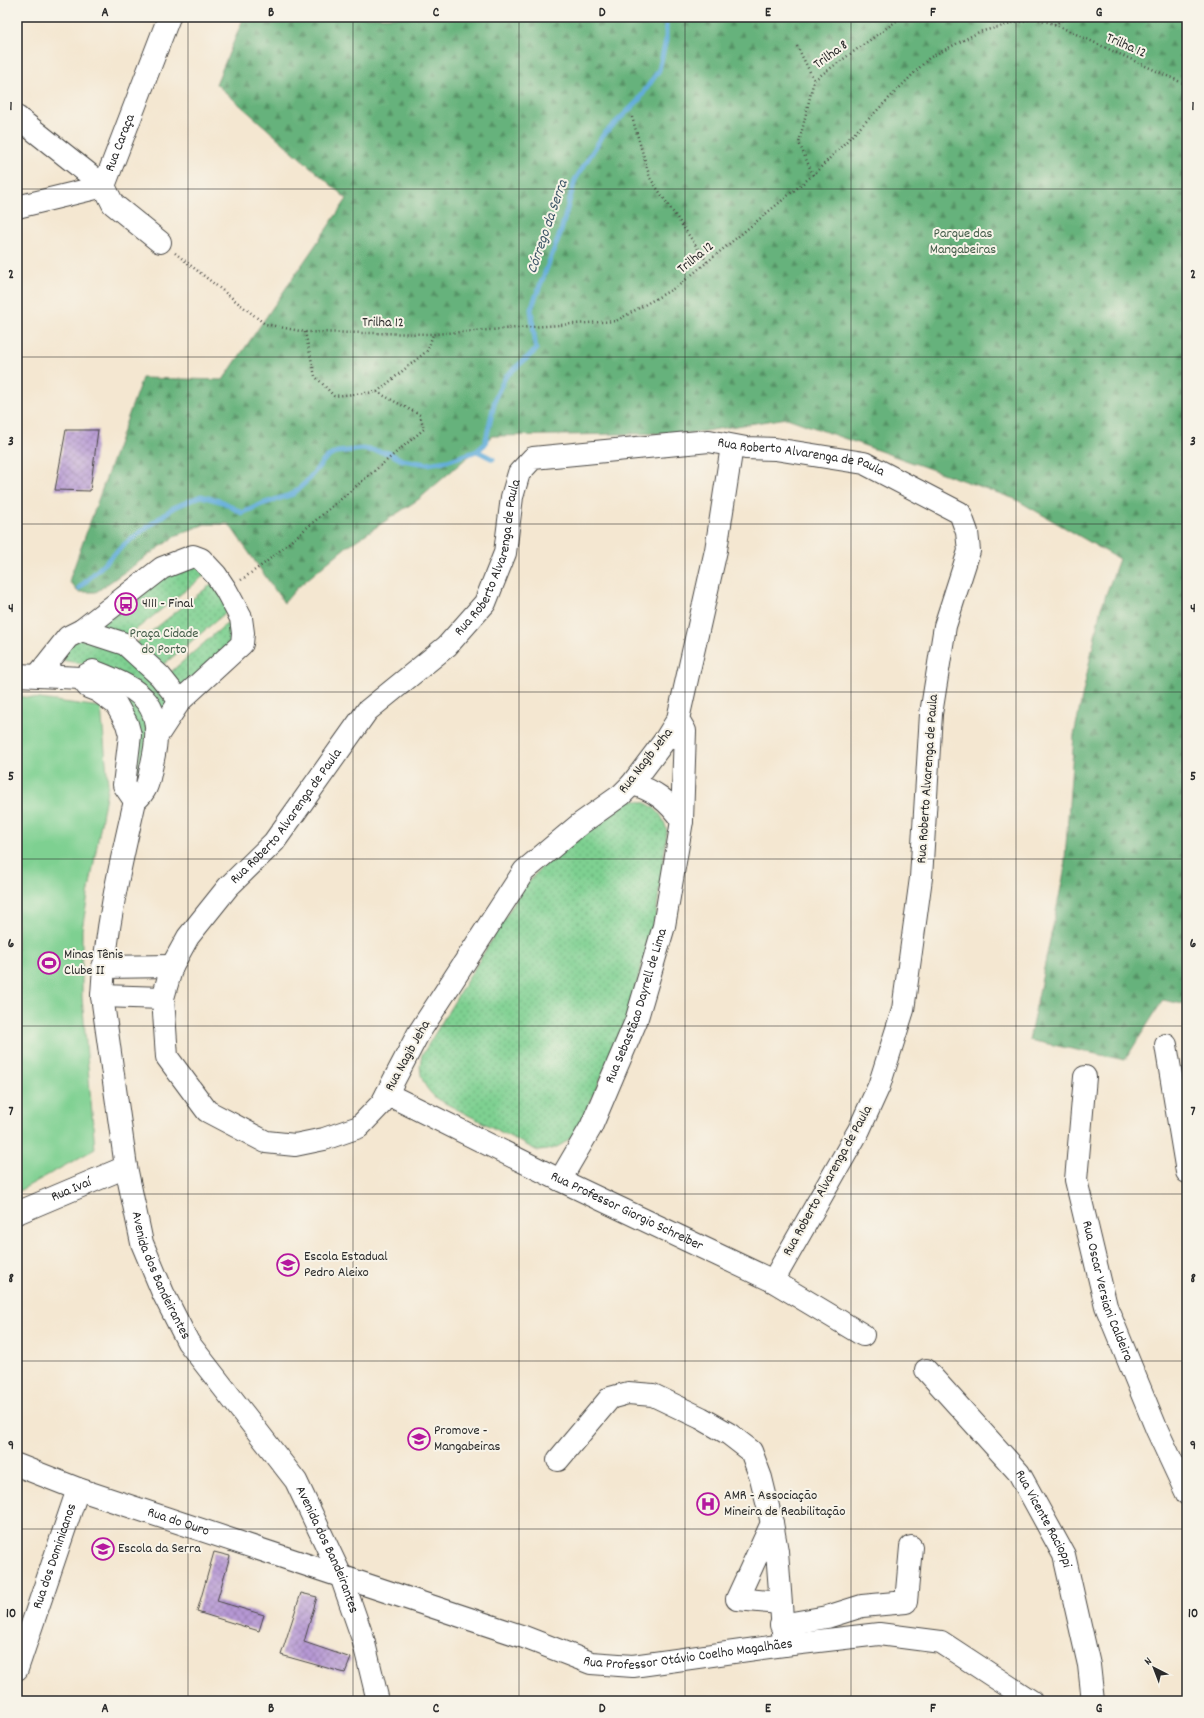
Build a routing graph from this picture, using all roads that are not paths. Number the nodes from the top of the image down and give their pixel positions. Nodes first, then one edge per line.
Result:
1 (169, 17) edge
2 (17, 117) edge
3 (104, 186) junction
4 (17, 207) edge
5 (160, 242) road end
6 (732, 446) junction
7 (82, 630) junction
8 (17, 675) edge
9 (38, 675) junction
10 (81, 678) junction
11 (180, 701) junction
12 (678, 719) junction
13 (157, 736) junction
14 (632, 784) junction
15 (135, 801) junction
16 (682, 821) junction
17 (172, 966) junction
18 (103, 967) junction
19 (102, 996) junction
20 (163, 998) junction
21 (1166, 1045) dead end
22 (1085, 1077) dead end
23 (387, 1094) junction
24 (126, 1167) junction
25 (1187, 1172) edge
26 (560, 1180) junction
27 (17, 1213) edge
28 (773, 1281) junction
29 (864, 1335) dead end
30 (926, 1370) dead end
31 (558, 1460) dead end
32 (17, 1465) edge
33 (78, 1489) junction
34 (1187, 1494) edge
35 (772, 1523) junction
36 (321, 1531) junction
37 (911, 1547) dead end
38 (298, 1561) junction
39 (341, 1576) junction
40 (780, 1602) junction
41 (782, 1635) junction
42 (17, 1669) edge
43 (378, 1701) edge
44 (1031, 1701) edge
45 (1093, 1701) edge

1 - 3 street, Rua Caraça
2 - 3 street
3 - 4 street, Rua Caraça
3 - 5 street
6 - 12 street, Rua Nagib Jeha
6 - 17 street, Rua Roberto Alvarenga de Paula
6 - 28 street, Rua Roberto Alvarenga de Paula
7 - 9 street
7 - 11 street
7 - 11 street
8 - 9 street, Avenida dos Bandeirantes
9 - 10 street, Avenida dos Bandeirantes
10 - 13 street, Avenida dos Bandeirantes
10 - 15 street
11 - 13 street
12 - 14 street, Rua Nagib Jeha
12 - 16 street, Rua Nagib Jeha
13 - 15 street, Avenida dos Bandeirantes
14 - 16 street
14 - 23 street, Rua Nagib Jeha
15 - 18 street, Avenida dos Bandeirantes
16 - 26 street, Rua Sebastãao Dayrell de Lima
17 - 18 street
17 - 20 street, Rua Roberto Alvarenga de Paula
18 - 19 street, Avenida dos Bandeirantes
19 - 20 street
19 - 24 street, Avenida dos Bandeirantes
20 - 23 street, Rua Nagib Jeha
21 - 25 street
22 - 34 street, Rua Oscar Versiani Caldeira
23 - 26 street, Rua Professor Giorgio Schreiber
24 - 27 street, Rua Ivaí
24 - 36 street, Avenida dos Bandeirantes
26 - 28 street, Rua Professor Giorgio Schreiber
28 - 29 street, Rua Professor Giorgio Schreiber
30 - 45 street, Rua Vicente Racioppi
31 - 35 street
32 - 33 street, Rua do Ouro
33 - 38 street, Rua do Ouro
33 - 42 street, Rua dos Dominicanos
35 - 40 street
35 - 40 street
36 - 38 street
36 - 39 street, Avenida dos Bandeirantes
37 - 41 street
38 - 39 street, Rua do Ouro
39 - 41 street, Rua Professor Otávio Coelho Magalhães
39 - 43 street, Avenida dos Bandeirantes
40 - 41 street
41 - 44 street, Rua Professor Otávio Coelho Magalhães

